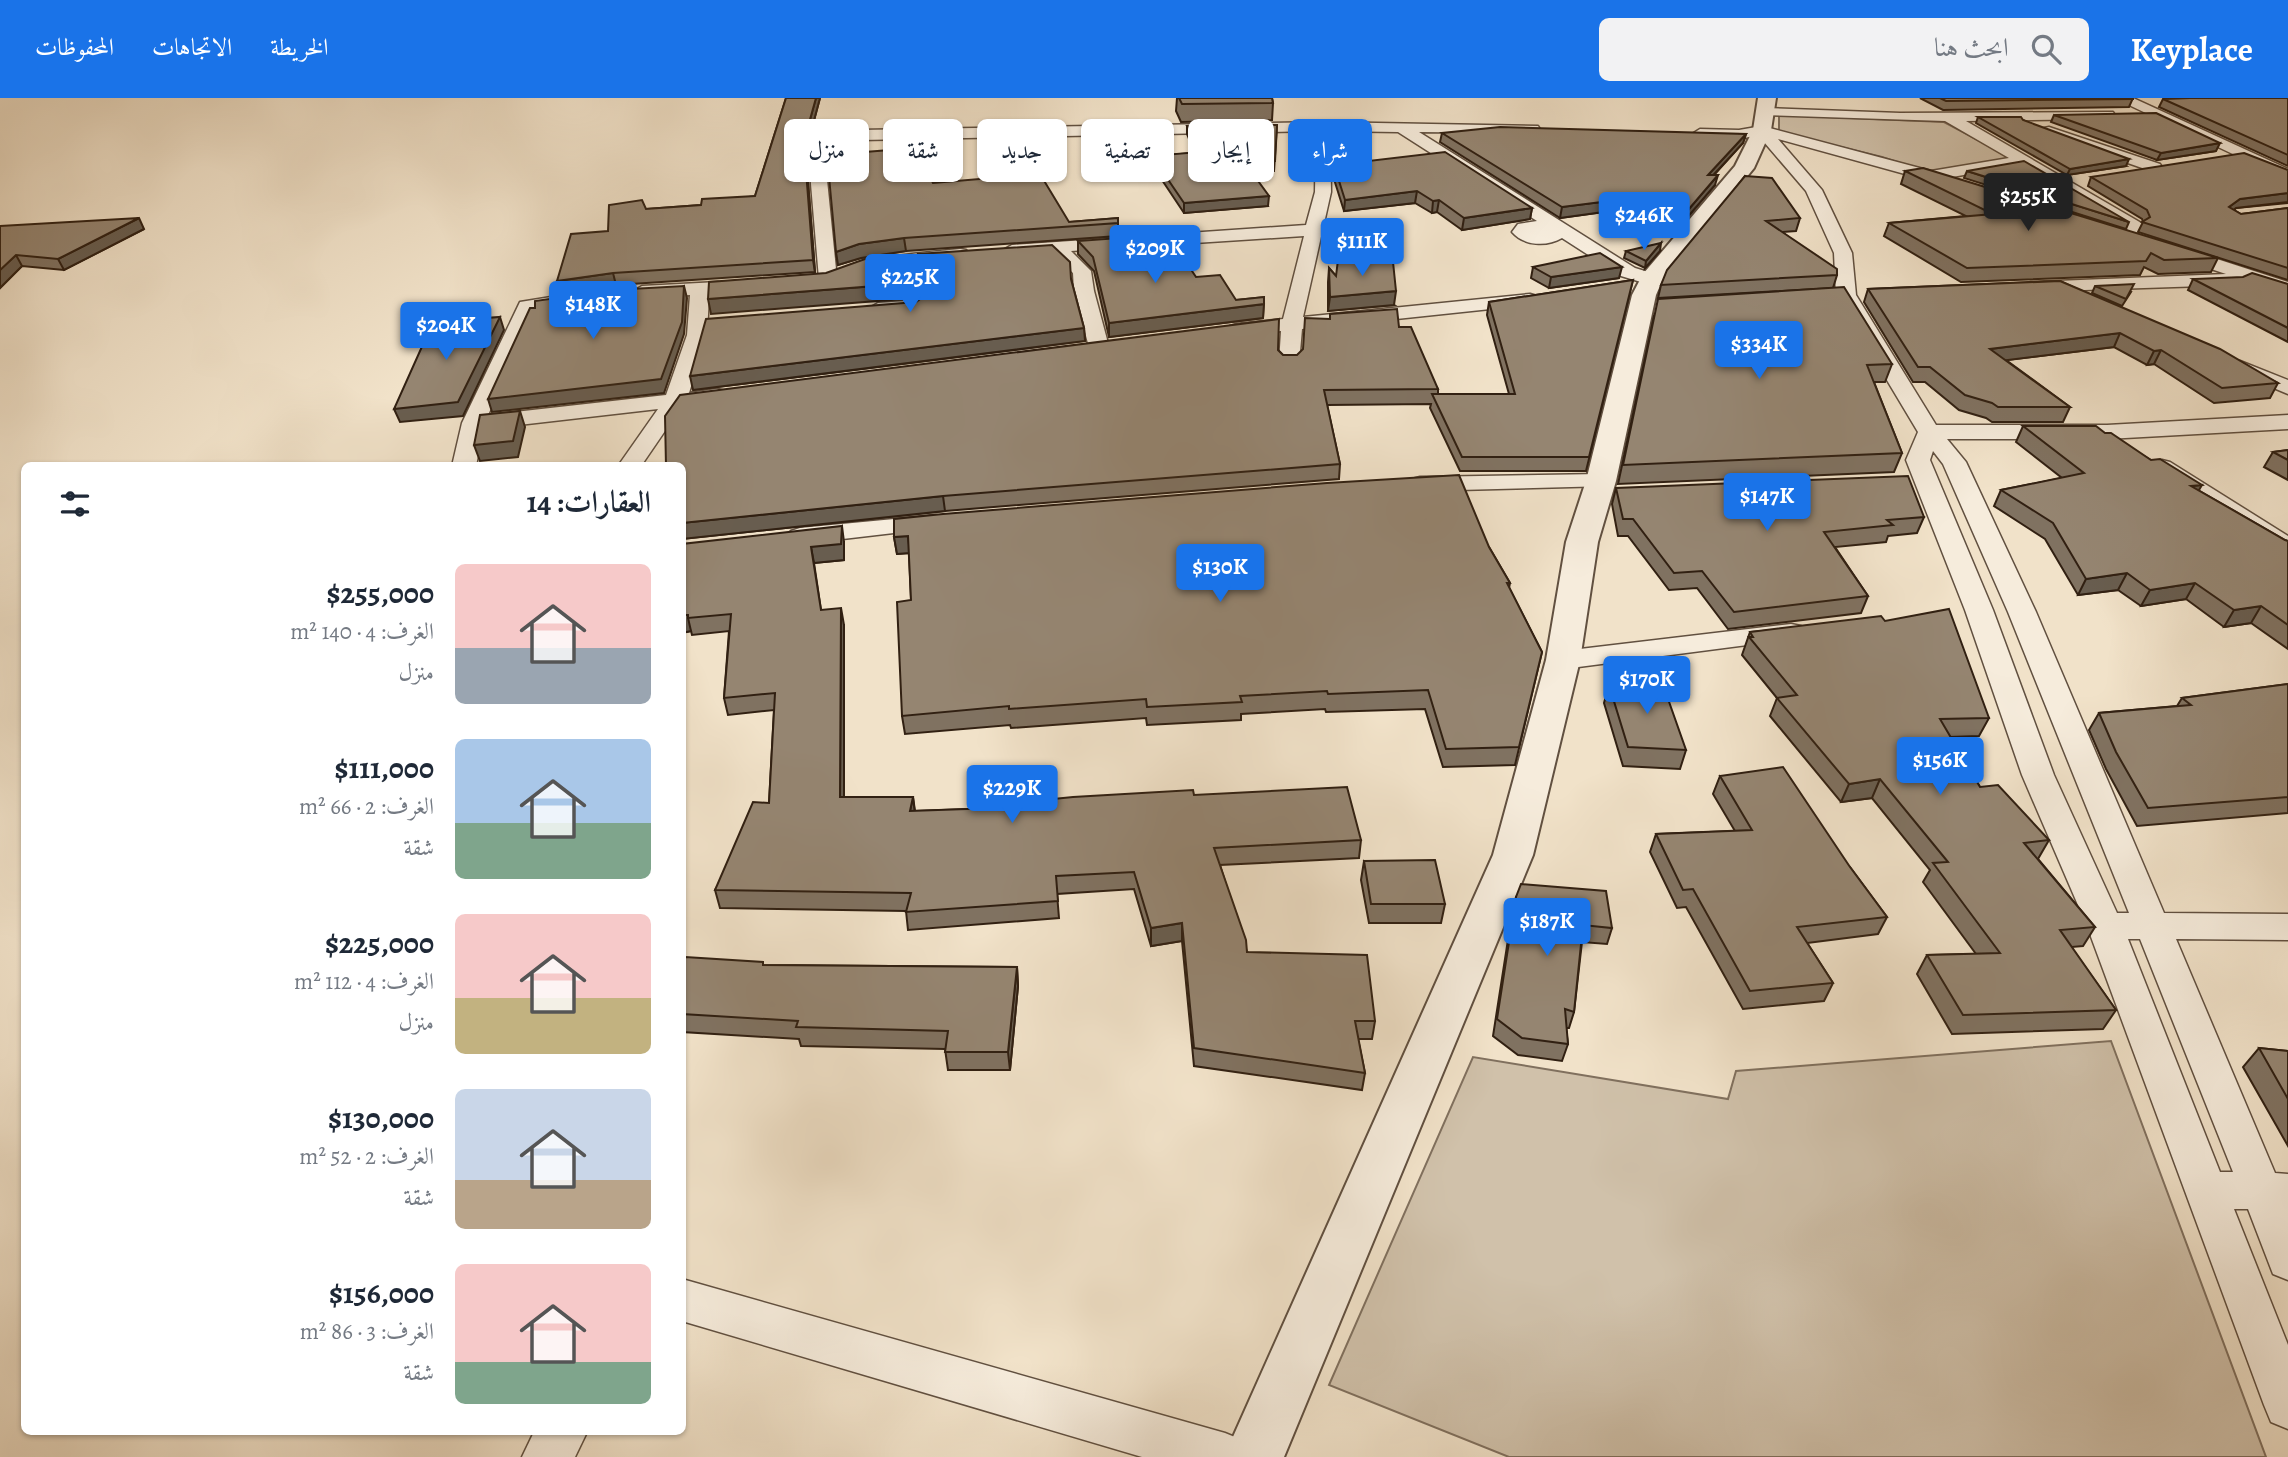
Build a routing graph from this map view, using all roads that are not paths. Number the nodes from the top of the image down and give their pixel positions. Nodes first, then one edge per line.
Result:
1 (2021, 98) edge
2 (2125, 100) edge
3 (2167, 100) edge
4 (1765, 113) edge
5 (2157, 114) junction
6 (2013, 115) junction
7 (2052, 115) junction
8 (1947, 117) junction
9 (1372, 126) edge
10 (1400, 126) junction
11 (1288, 128) edge
12 (1548, 129) edge
13 (1684, 133) edge
14 (2242, 154) junction
15 (2217, 158) edge
16 (2288, 159) edge
17 (2024, 160) junction
18 (2260, 161) junction
19 (2122, 174) edge
20 (2288, 175) edge
21 (1931, 176) junction
22 (2088, 179) edge
23 (1323, 182) edge
24 (2065, 183) junction
25 (1970, 188) edge
26 (2104, 228) edge
27 (1314, 230) junction
28 (1056, 247) junction
29 (2179, 252) junction
30 (906, 260) junction
31 (2288, 277) edge
32 (2259, 278) junction
33 (738, 286) edge
34 (2056, 287) junction
35 (1609, 288) edge
36 (2288, 288) edge
37 (700, 289) junction
38 (2014, 289) edge
39 (616, 294) edge
40 (1649, 294) junction
41 (1874, 294) edge
42 (1839, 295) junction
43 (1555, 296) edge
44 (594, 297) edge
45 (2093, 303) edge
46 (862, 310) edge
47 (1292, 323) junction
48 (1223, 332) edge
49 (1099, 347) edge
50 (2227, 362) edge
51 (1289, 363) edge
52 (2288, 388) edge
53 (743, 392) edge
54 (675, 401) junction
55 (2288, 422) edge
56 (473, 423) junction
57 (1929, 432) junction
58 (2107, 432) junction
59 (465, 462) edge
60 (632, 462) edge
61 (1403, 485) edge
62 (1607, 490) junction
63 (958, 520) edge
64 (782, 538) edge
65 (2286, 544) edge
66 (1813, 630) edge
67 (1563, 660) junction
68 (2105, 926) junction
69 (2154, 926) junction
70 (2288, 927) edge
71 (2207, 1190) junction
72 (2275, 1191) edge
73 (2288, 1260) edge
74 (686, 1301) edge
75 (2273, 1326) edge
76 (2288, 1405) edge
77 (561, 1435) edge
78 (546, 1457) edge
79 (1225, 1457) edge
80 (1254, 1457) edge

1 - 7 street
2 - 3 street
2 - 5 street
4 - 8 street
4 - 13 street
4 - 21 street
4 - 40 street
4 - 42 street
5 - 7 street
5 - 14 street
6 - 7 street
6 - 8 street
6 - 19 street
8 - 17 street
9 - 10 street
10 - 12 street
10 - 40 street
11 - 30 street
14 - 15 street
14 - 18 street
16 - 18 street
17 - 21 street
17 - 24 street
18 - 20 street
21 - 25 street
22 - 24 street
23 - 27 street
24 - 29 street
26 - 29 street
27 - 28 street
27 - 47 street
28 - 30 street
28 - 49 street
29 - 32 street
30 - 46 street
31 - 32 street
32 - 34 street
32 - 36 street
33 - 37 street
34 - 38 street
34 - 45 street
35 - 40 street
37 - 39 street
37 - 54 street
40 - 62 street
41 - 42 street
42 - 57 street
43 - 47 street
44 - 56 street
47 - 48 street
47 - 51 street
50 - 52 street
53 - 54 street
54 - 56 street
54 - 60 street
55 - 58 street
56 - 59 street
57 - 58 street
57 - 68 street
57 - 69 street
58 - 65 street
61 - 62 street
62 - 67 street
63 - 64 street
66 - 67 street
67 - 80 street
68 - 69 street
68 - 71 street
69 - 70 street
69 - 72 street
71 - 72 street
71 - 75 street
72 - 73 street
74 - 79 street
75 - 76 street
77 - 78 street

